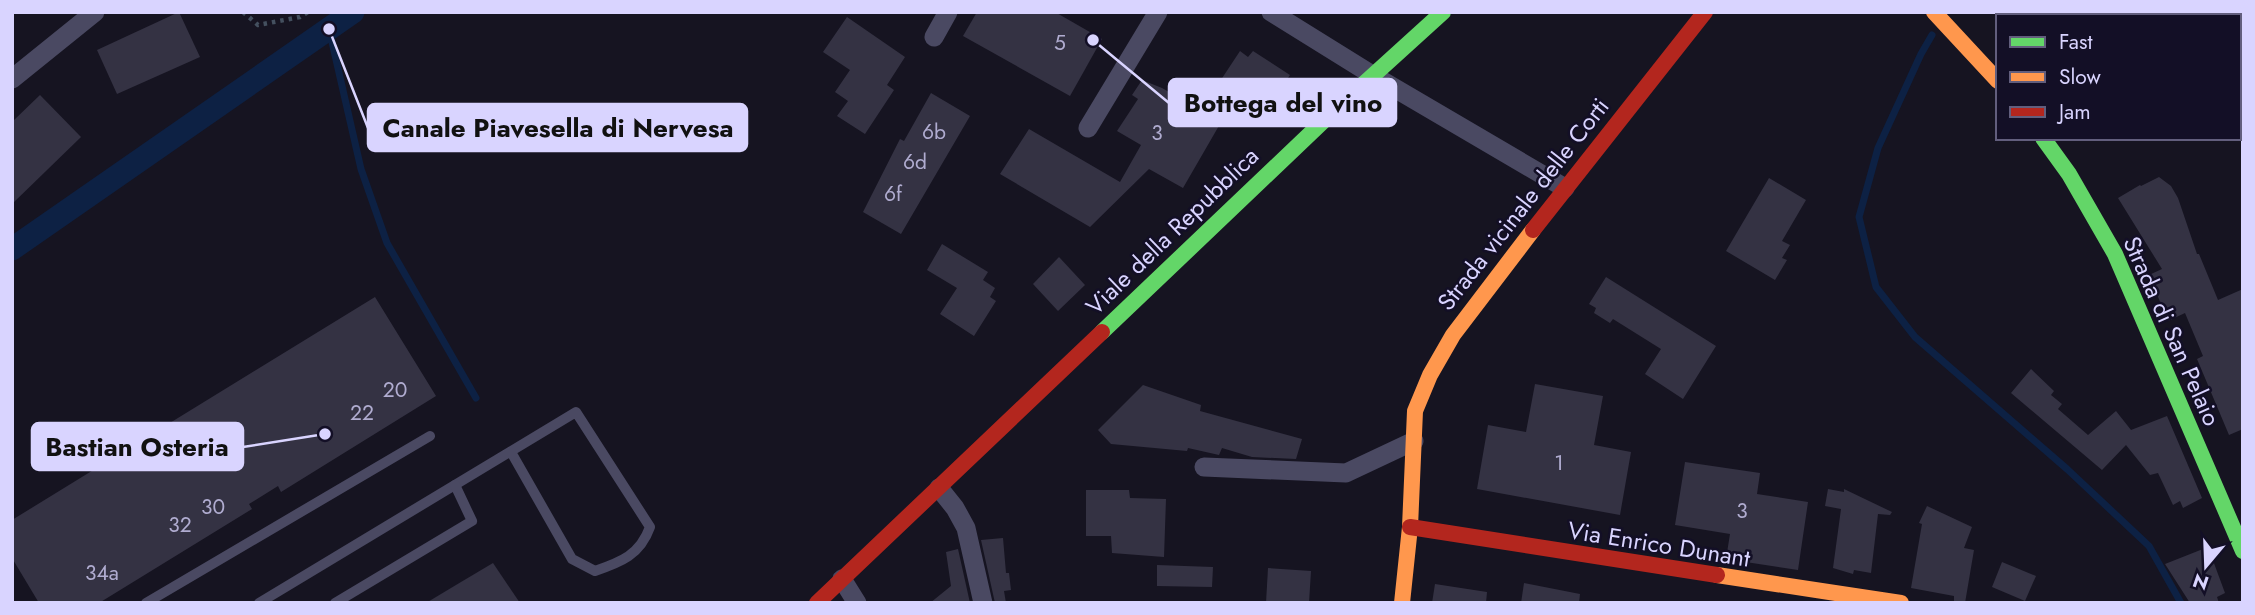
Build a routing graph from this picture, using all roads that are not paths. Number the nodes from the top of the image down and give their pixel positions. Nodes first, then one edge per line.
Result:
1 (95, 12) edge
2 (948, 12) edge
3 (1158, 12) edge
4 (1271, 12) edge
5 (1443, 12) edge
6 (1705, 12) edge
7 (1934, 12) edge
8 (933, 37) dead end
9 (1374, 76) junction
10 (12, 79) edge
11 (1996, 79) edge
12 (1088, 128) dead end
13 (2044, 140) edge
14 (1565, 188) junction
15 (430, 436) dead end
16 (1414, 442) junction
17 (511, 452) junction
18 (1204, 467) dead end
19 (455, 485) junction
20 (939, 488) junction
21 (1410, 527) junction
22 (2239, 529) edge
23 (2243, 551) edge
24 (842, 579) junction
25 (1770, 594) edge
26 (146, 603) edge
27 (259, 603) edge
28 (335, 603) edge
29 (817, 603) edge
30 (857, 603) edge
31 (983, 603) edge
32 (1402, 603) edge
33 (1901, 603) edge

1 - 10 street
2 - 8 street
3 - 12 street
4 - 9 street
5 - 9 main road, Viale della Repubblica
6 - 14 main road, Strada vicinale delle Corti
7 - 11 main road
9 - 14 street
9 - 20 main road, Viale della Repubblica
13 - 22 main road, Strada di San Pelaio
14 - 16 main road, Strada vicinale delle Corti
15 - 26 lane
16 - 18 street
16 - 21 main road, Strada vicinale delle Corti
17 - 17 lane
17 - 19 lane
19 - 27 lane
19 - 28 lane
20 - 24 main road, Viale della Repubblica
20 - 31 street
21 - 25 main road, Via Enrico Dunant
21 - 32 main road, Strada vicinale delle Corti
22 - 23 main road, Strada di San Pelaio
24 - 29 main road, Viale della Repubblica
24 - 30 street
25 - 33 main road, Via Enrico Dunant

